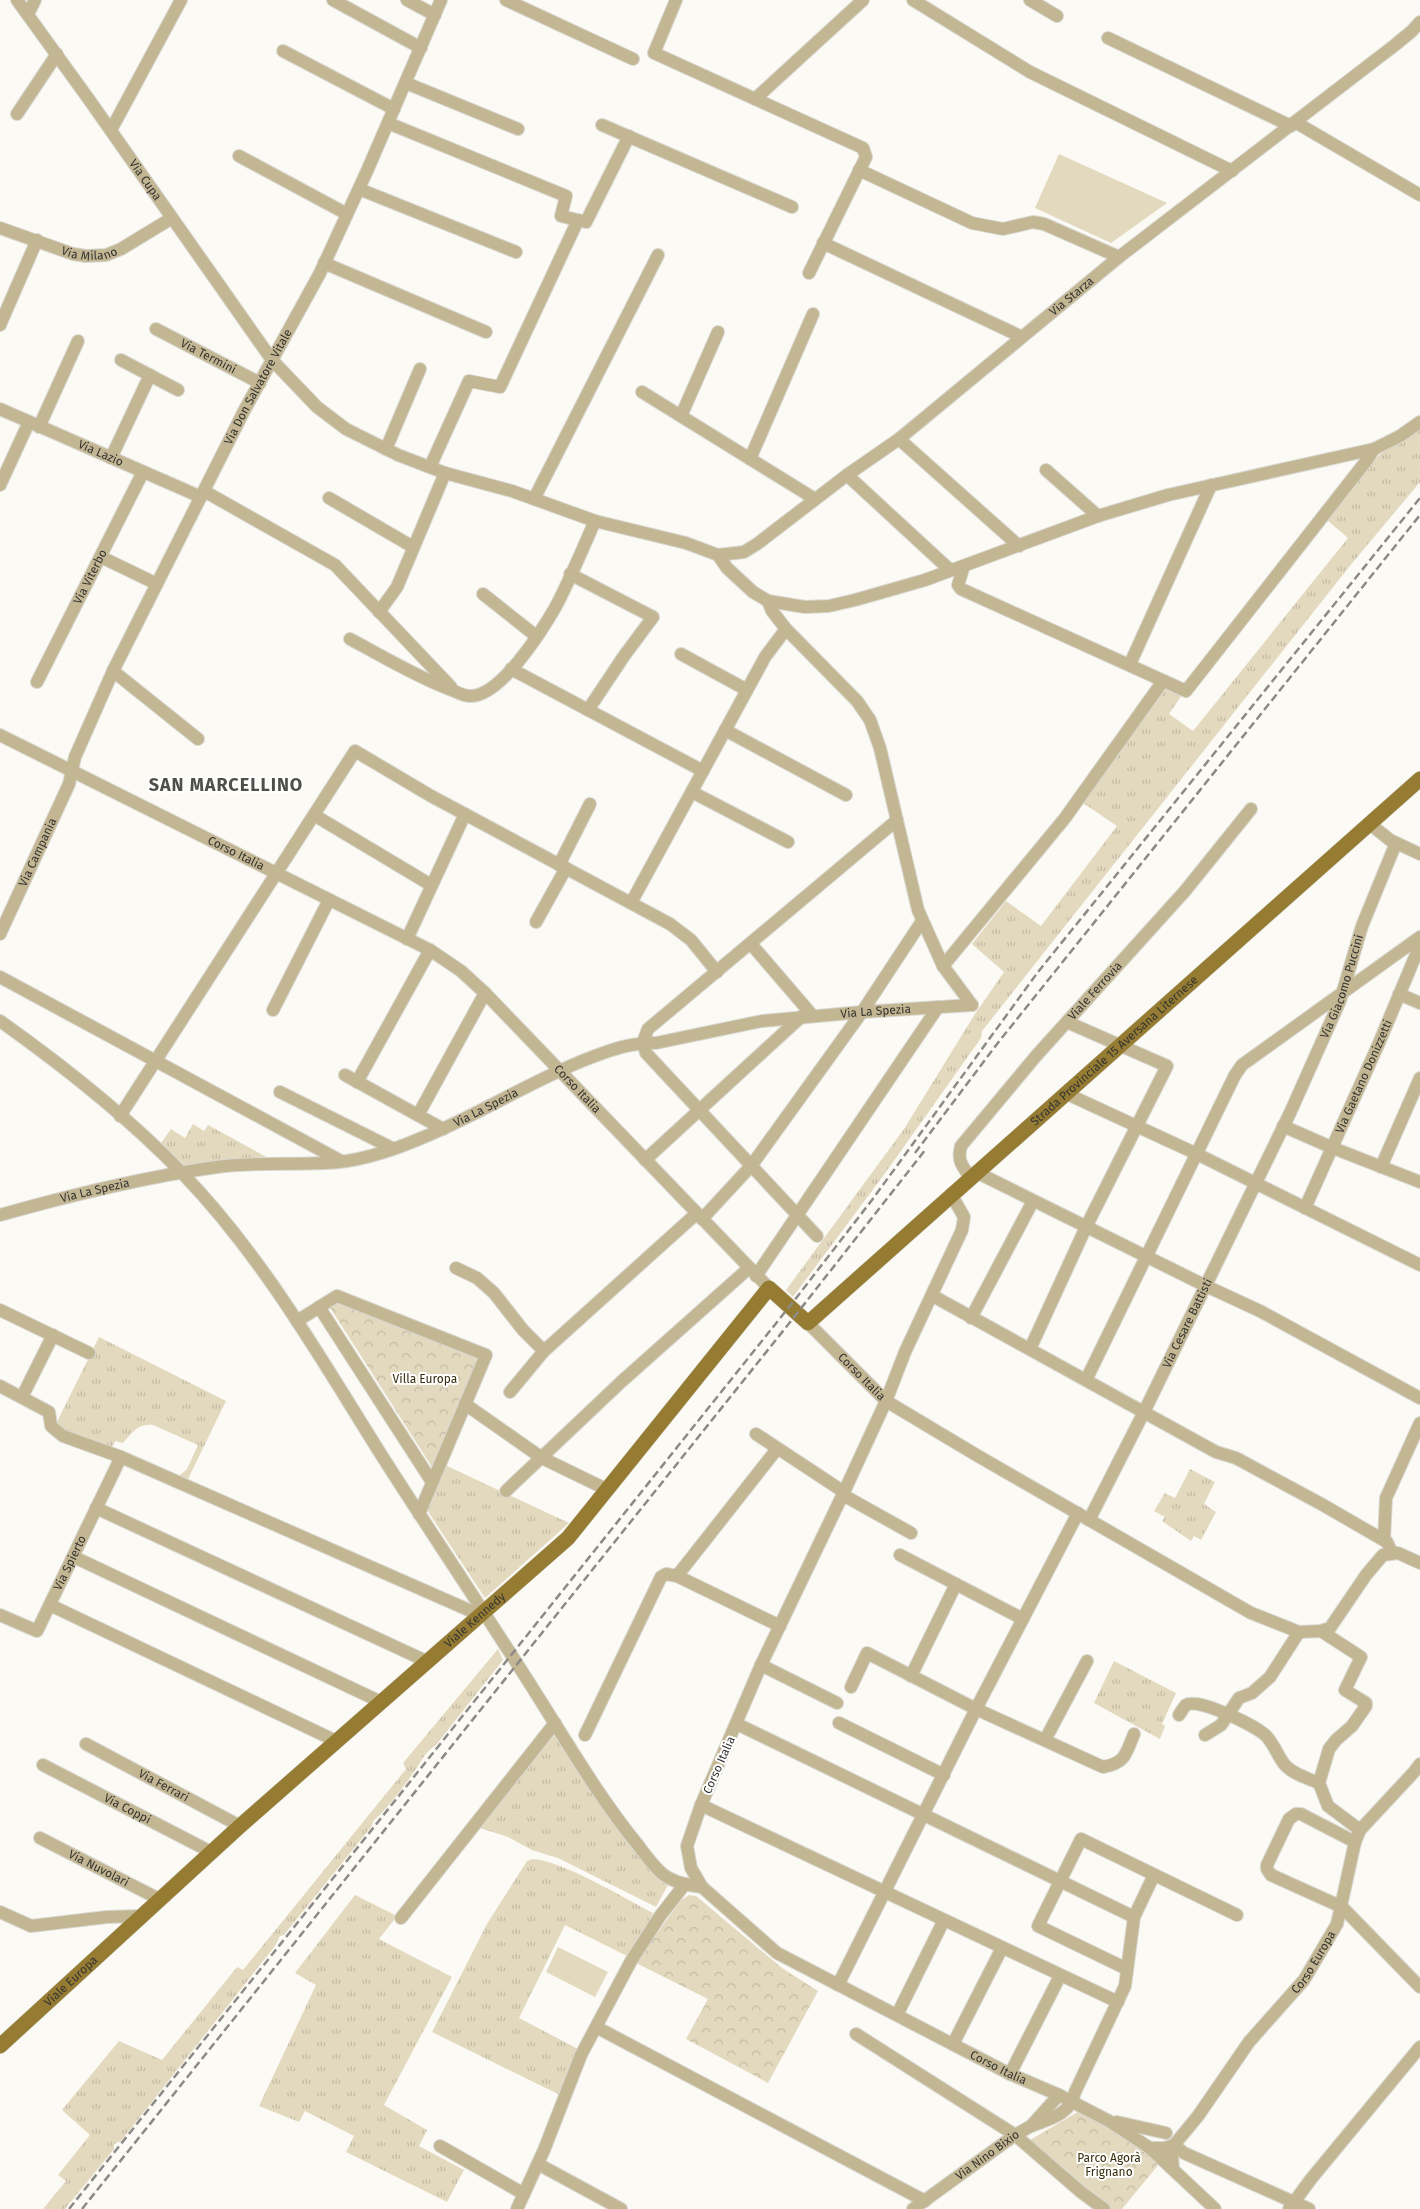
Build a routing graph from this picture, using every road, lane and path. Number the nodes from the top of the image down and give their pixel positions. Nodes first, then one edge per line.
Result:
1 (17, 0) edge
2 (35, 0) edge
3 (181, 0) edge
4 (333, 0) edge
5 (407, 0) edge
6 (441, 0) edge
7 (506, 0) edge
8 (676, 0) edge
9 (863, 0) edge
10 (913, 0) edge
11 (1030, 0) edge
12 (28, 14) junction
13 (435, 14) junction
14 (1057, 16) dead end
15 (1417, 29) edge
16 (1108, 38) dead end
17 (420, 48) junction
18 (283, 51) dead end
19 (57, 54) junction
20 (633, 59) dead end
21 (406, 83) junction
22 (755, 99) junction
23 (394, 109) junction
24 (17, 114) dead end
25 (388, 123) junction
26 (602, 124) dead end
27 (1293, 124) junction
28 (518, 129) dead end
29 (111, 130) junction
30 (629, 136) junction
31 (239, 156) dead end
32 (859, 170) junction
33 (1232, 172) junction
34 (359, 189) junction
35 (1420, 194) edge
36 (792, 207) dead end
37 (347, 214) junction
38 (172, 218) junction
39 (578, 220) junction
40 (0, 228) edge
41 (37, 240) junction
42 (823, 243) junction
43 (516, 252) dead end
44 (658, 255) dead end
45 (1119, 257) junction
46 (324, 263) junction
47 (809, 273) dead end
48 (813, 314) dead end
49 (0, 325) edge
50 (156, 329) dead end
51 (486, 332) dead end
52 (718, 332) dead end
53 (1022, 337) junction
54 (78, 341) dead end
55 (121, 360) dead end
56 (272, 360) junction
57 (420, 369) dead end
58 (150, 375) junction
59 (260, 383) junction
60 (178, 390) dead end
61 (642, 392) dead end
62 (0, 409) edge
63 (681, 416) junction
64 (1420, 422) edge
65 (34, 424) junction
66 (899, 439) junction
67 (386, 449) junction
68 (1374, 449) junction
69 (111, 458) junction
70 (750, 459) junction
71 (430, 467) junction
72 (1046, 470) dead end
73 (143, 472) junction
74 (445, 473) junction
75 (846, 475) junction
76 (0, 485) edge
77 (1211, 485) junction
78 (202, 494) junction
79 (329, 498) dead end
80 (534, 499) junction
81 (816, 499) junction
82 (1098, 516) junction
83 (596, 521) junction
84 (1019, 546) junction
85 (413, 547) junction
86 (718, 555) junction
87 (101, 557) junction
88 (964, 566) junction
89 (950, 570) junction
90 (570, 574) junction
91 (157, 584) junction
92 (483, 594) dead end
93 (768, 600) junction
94 (379, 612) junction
95 (786, 629) junction
96 (536, 636) junction
97 (350, 639) dead end
98 (681, 654) dead end
99 (1130, 664) junction
100 (511, 669) junction
101 (113, 671) junction
102 (1163, 681) junction
103 (37, 682) dead end
104 (746, 690) junction
105 (455, 691) junction
106 (588, 710) junction
107 (725, 730) junction
108 (0, 736) edge
109 (198, 739) dead end
110 (73, 771) junction
111 (703, 772) junction
112 (1420, 780) edge
113 (692, 792) junction
114 (846, 795) dead end
115 (590, 804) dead end
116 (1252, 809) dead end
117 (466, 814) junction
118 (314, 815) junction
119 (897, 820) junction
120 (1370, 824) junction
121 (788, 842) dead end
122 (1396, 843) junction
123 (1420, 854) edge
124 (562, 866) junction
125 (276, 874) junction
126 (431, 885) junction
127 (329, 900) junction
128 (632, 903) junction
129 (922, 921) junction
130 (536, 922) dead end
131 (0, 934) edge
132 (1420, 937) edge
133 (407, 939) junction
134 (750, 944) junction
135 (1420, 945) edge
136 (430, 950) junction
137 (943, 966) junction
138 (717, 972) junction
139 (0, 977) edge
140 (1344, 992) junction
141 (485, 993) junction
142 (1399, 994) junction
143 (1420, 1004) edge
144 (938, 1007) junction
145 (273, 1010) dead end
146 (862, 1012) junction
147 (807, 1016) junction
148 (0, 1021) edge
149 (1067, 1022) junction
150 (643, 1042) junction
151 (1120, 1044) junction
152 (156, 1060) junction
153 (559, 1070) junction
154 (345, 1075) dead end
155 (1420, 1078) edge
156 (358, 1082) junction
157 (280, 1092) dead end
158 (1065, 1093) junction
159 (699, 1109) junction
160 (418, 1115) junction
161 (120, 1116) junction
162 (1137, 1126) junction
163 (1283, 1126) junction
164 (443, 1129) junction
165 (392, 1148) junction
166 (1333, 1148) junction
167 (1197, 1154) junction
168 (645, 1160) junction
169 (341, 1161) junction
170 (752, 1166) junction
171 (1381, 1167) junction
172 (183, 1174) junction
173 (973, 1174) junction
174 (1420, 1182) edge
175 (1255, 1183) junction
176 (951, 1194) junction
177 (1033, 1201) junction
178 (1305, 1208) junction
179 (0, 1215) edge
180 (798, 1215) junction
181 (699, 1217) junction
182 (1086, 1227) junction
183 (817, 1236) dead end
184 (1146, 1256) junction
185 (1420, 1265) edge
186 (456, 1268) dead end
187 (753, 1272) junction
188 (1206, 1286) junction
189 (769, 1288) junction
190 (933, 1296) junction
191 (319, 1307) junction
192 (0, 1310) edge
193 (971, 1318) junction
194 (297, 1321) junction
195 (808, 1323) junction
196 (53, 1335) junction
197 (1030, 1349) junction
198 (544, 1351) junction
199 (89, 1353) dead end
200 (1086, 1380) junction
201 (0, 1386) edge
202 (510, 1392) dead end
203 (22, 1397) junction
204 (1420, 1398) edge
205 (886, 1401) junction
206 (465, 1404) junction
207 (1144, 1412) junction
208 (1420, 1423) edge
209 (756, 1434) dead end
210 (778, 1449) junction
211 (121, 1457) junction
212 (542, 1458) junction
213 (432, 1482) junction
214 (608, 1490) junction
215 (506, 1491) dead end
216 (844, 1494) junction
217 (96, 1508) junction
218 (419, 1514) junction
219 (1084, 1517) junction
220 (911, 1533) dead end
221 (1384, 1540) junction
222 (1392, 1553) junction
223 (900, 1555) dead end
224 (74, 1557) junction
225 (1420, 1563) edge
226 (677, 1576) junction
227 (956, 1584) junction
228 (50, 1605) junction
229 (482, 1613) junction
230 (0, 1615) edge
231 (1024, 1619) junction
232 (780, 1626) junction
233 (1321, 1631) junction
234 (1299, 1632) junction
235 (426, 1661) junction
236 (1087, 1661) dead end
237 (761, 1665) junction
238 (911, 1676) junction
239 (851, 1687) dead end
240 (381, 1702) junction
241 (838, 1704) dead end
242 (976, 1709) junction
243 (1179, 1715) dead end
244 (1230, 1715) junction
245 (555, 1723) junction
246 (839, 1723) dead end
247 (737, 1724) junction
248 (585, 1734) dead end
249 (1134, 1734) dead end
250 (1205, 1735) dead end
251 (1045, 1740) junction
252 (336, 1741) junction
253 (86, 1744) dead end
254 (43, 1766) dead end
255 (1418, 1771) edge
256 (944, 1775) junction
257 (1319, 1783) junction
258 (701, 1805) junction
259 (923, 1816) junction
260 (240, 1826) junction
261 (1358, 1836) junction
262 (40, 1838) dead end
263 (212, 1852) junction
264 (1154, 1875) junction
265 (1060, 1880) junction
266 (685, 1884) junction
267 (702, 1887) junction
268 (884, 1893) junction
269 (159, 1899) junction
270 (1342, 1907) junction
271 (0, 1912) edge
272 (141, 1916) junction
273 (1237, 1916) dead end
274 (1134, 1917) junction
275 (401, 1918) dead end
276 (944, 1920) junction
277 (1002, 1948) junction
278 (1127, 1969) junction
279 (1060, 1976) junction
280 (838, 1985) junction
281 (1420, 1987) edge
282 (1118, 2002) junction
283 (897, 2015) junction
284 (596, 2027) junction
285 (856, 2034) dead end
286 (953, 2044) junction
287 (0, 2046) edge
288 (1420, 2047) edge
289 (1010, 2074) junction
290 (1059, 2095) junction
291 (1073, 2102) junction
292 (1109, 2121) junction
293 (1031, 2126) junction
294 (1186, 2131) junction
295 (1166, 2133) junction
296 (1014, 2135) junction
297 (1174, 2145) junction
298 (440, 2146) dead end
299 (1150, 2148) junction
300 (538, 2164) junction
301 (1173, 2169) junction
302 (524, 2194) junction
303 (925, 2200) junction
304 (1291, 2206) edge
305 (517, 2209) edge
306 (621, 2209) edge
307 (913, 2209) edge
308 (1104, 2209) edge
309 (1215, 2209) edge
310 (1309, 2209) edge

1 - 12 street, Via Cupa
2 - 12 street
3 - 29 street
4 - 17 street
5 - 13 street
6 - 13 street, Via Don Salvatore Vitale
7 - 20 street
8 - 22 street
9 - 22 street
10 - 33 street
11 - 14 street
12 - 19 street, Via Cupa
13 - 17 street, Via Don Salvatore Vitale
15 - 27 street, Via Starza
16 - 27 street
17 - 21 street, Via Don Salvatore Vitale
18 - 23 street
19 - 24 street
19 - 29 street, Via Cupa
21 - 23 street, Via Don Salvatore Vitale
21 - 28 street
22 - 32 street
23 - 25 street, Via Don Salvatore Vitale
25 - 34 street, Via Don Salvatore Vitale
25 - 39 street
26 - 30 street
27 - 33 street, Via Starza
27 - 35 street
29 - 38 street, Via Cupa
30 - 36 street
30 - 39 street
31 - 37 street
32 - 42 street
32 - 45 street
33 - 45 street, Via Starza
34 - 37 street, Via Don Salvatore Vitale
34 - 43 street
37 - 46 street, Via Don Salvatore Vitale
38 - 41 street, Via Milano
38 - 56 street, Via Cupa
39 - 71 street
40 - 41 street, Via Milano
41 - 49 street
42 - 47 street
42 - 53 street
44 - 80 street
45 - 53 street, Via Starza
46 - 51 street
46 - 56 street, Via Don Salvatore Vitale
48 - 70 street
50 - 59 street, Via Termini
52 - 63 street
53 - 66 street, Via Starza
54 - 65 street
55 - 58 street
56 - 59 street, Via Don Salvatore Vitale
56 - 67 street, Via Cupa
57 - 67 street
58 - 60 street
58 - 69 street
59 - 78 street, Via Don Salvatore Vitale
61 - 63 street
62 - 65 street, Via Lazio
63 - 70 street
64 - 68 street
65 - 69 street, Via Lazio
65 - 76 street
66 - 75 street, Via Starza
66 - 84 street
67 - 71 street, Via Cupa
68 - 77 street
68 - 102 street
69 - 73 street, Via Lazio
70 - 81 street
71 - 74 street, Via Cupa
72 - 82 street
73 - 78 street, Via Lazio
73 - 87 street, Via Viterbo
74 - 80 street, Via Cupa
74 - 85 street
75 - 81 street, Via Starza
75 - 89 street
77 - 82 street
77 - 99 street
78 - 91 street, Via Don Salvatore Vitale
78 - 94 street, Via Lazio
79 - 85 street
80 - 83 street, Via Cupa
81 - 86 street, Via Starza
82 - 84 street
83 - 86 street, Via Cupa
83 - 90 street
84 - 88 street
85 - 94 street
86 - 93 street
87 - 91 street
87 - 103 street, Via Viterbo
88 - 89 street
88 - 99 street
89 - 93 street
90 - 96 street
90 - 106 street
91 - 101 street, Via Don Salvatore Vitale
92 - 96 street
93 - 95 street
94 - 105 street, Via Lazio
95 - 104 street
95 - 119 street
96 - 100 street
97 - 105 street
98 - 104 street
99 - 102 street
100 - 105 street
100 - 106 street
101 - 109 street
101 - 110 street, Via Don Salvatore Vitale
102 - 137 street
104 - 107 street
106 - 111 street
107 - 111 street
107 - 114 street
108 - 110 street, Corso Italia
110 - 125 street, Corso Italia
110 - 131 street, Via Campania
111 - 113 street
112 - 120 main road, Strada Provinciale 15 Aversana Liternese
113 - 121 street
113 - 128 street
115 - 124 street
116 - 149 street, Viale Ferrovia
117 - 118 street
117 - 124 street
117 - 126 street
118 - 125 street
118 - 126 street
119 - 129 street
119 - 134 street
120 - 122 street
120 - 151 main road, Strada Provinciale 15 Aversana Liternese
122 - 123 street
122 - 140 street, Via Giacomo Puccini
124 - 128 street
124 - 130 street
125 - 127 street, Corso Italia
125 - 152 street
126 - 133 street
127 - 133 street, Corso Italia
127 - 145 street
128 - 138 street
129 - 137 street
129 - 146 street
132 - 140 street
133 - 136 street, Corso Italia
134 - 138 street
134 - 147 street
135 - 142 street, Via Gaetano Donizzetti
136 - 141 street, Corso Italia
136 - 156 street
137 - 144 street, Via La Spezia
138 - 150 street
139 - 152 street
140 - 163 street, Via Giacomo Puccini
140 - 167 street
141 - 153 street, Corso Italia
141 - 160 street
142 - 143 street
142 - 166 street, Via Gaetano Donizzetti
144 - 146 street, Via La Spezia
144 - 180 street
146 - 147 street, Via La Spezia
146 - 170 street
147 - 150 street, Via La Spezia
147 - 159 street
148 - 161 street
149 - 151 street
149 - 173 street, Viale Ferrovia
150 - 153 street, Via La Spezia
150 - 159 street
151 - 158 main road, Strada Provinciale 15 Aversana Liternese
151 - 162 street
152 - 161 street
152 - 169 street
153 - 164 street, Via La Spezia
153 - 168 street, Corso Italia
154 - 156 street
155 - 171 street
156 - 160 street
157 - 165 street
158 - 162 street
158 - 173 main road, Strada Provinciale 15 Aversana Liternese
159 - 168 street
159 - 170 street
160 - 164 street
161 - 172 street
162 - 167 street
162 - 182 street
163 - 166 street
163 - 175 street, Via Cesare Battisti
164 - 165 street, Via La Spezia
165 - 169 street, Via La Spezia
166 - 171 street
166 - 178 street, Via Gaetano Donizzetti
167 - 175 street
167 - 184 street
168 - 181 street, Corso Italia
169 - 172 street, Via La Spezia
170 - 180 street
170 - 181 street
171 - 174 street
172 - 179 street, Via La Spezia
172 - 194 street
173 - 176 main road, Strada Provinciale 15 Aversana Liternese
173 - 177 street
175 - 178 street
175 - 188 street, Via Cesare Battisti
176 - 190 street
176 - 195 main road, Strada Provinciale 15 Aversana Liternese
177 - 182 street
177 - 193 street
178 - 185 street
180 - 183 street
180 - 187 street
181 - 187 street, Corso Italia
181 - 198 street
182 - 184 street
182 - 197 street
184 - 188 street
184 - 200 street
186 - 198 street
187 - 189 street, Corso Italia
187 - 212 street
188 - 204 street
188 - 207 street, Via Cesare Battisti
189 - 195 main road, Corso Italia
189 - 214 main road, Viale Kennedy
190 - 193 street
190 - 205 street
191 - 194 street
191 - 206 street
191 - 213 street
192 - 196 street
193 - 197 street
194 - 218 street
195 - 205 street, Corso Italia
196 - 199 street
196 - 203 street
197 - 200 street
198 - 202 street
200 - 207 street
201 - 203 street
203 - 211 street
205 - 216 street, Corso Italia
205 - 219 street
206 - 212 street
206 - 213 street
207 - 219 street, Via Cesare Battisti
207 - 221 street
208 - 221 street
209 - 210 street
210 - 216 street
210 - 226 street
211 - 217 street, Via Spierto
211 - 229 street
212 - 214 street
212 - 215 street
213 - 218 street
214 - 229 main road, Viale Kennedy
216 - 220 street
216 - 232 street, Corso Italia
217 - 224 street, Via Spierto
217 - 235 street
218 - 229 street
219 - 231 street, Via Cesare Battisti
219 - 234 street
221 - 222 street
222 - 225 street
222 - 233 street
223 - 227 street
224 - 228 street, Via Spierto
224 - 240 street
226 - 232 street
226 - 248 street
227 - 231 street
227 - 238 street
228 - 230 street, Via Spierto
228 - 252 street
229 - 235 main road, Viale Kennedy
229 - 245 street
231 - 242 street, Via Cesare Battisti
232 - 237 street, Corso Italia
233 - 234 street
233 - 257 street
234 - 244 street
235 - 240 main road, Viale Kennedy
236 - 251 street
237 - 241 street
237 - 247 street, Corso Italia
238 - 239 street
238 - 242 street
240 - 252 main road, Viale Kennedy
242 - 251 street
242 - 256 street, Via Cesare Battisti
243 - 244 street
244 - 250 street
244 - 257 street
245 - 266 street
245 - 275 street
246 - 256 street
247 - 258 street, Corso Italia
247 - 259 street
249 - 251 street
252 - 260 main road, Viale Kennedy
253 - 260 street, Via Ferrari
254 - 263 street, Via Coppi
255 - 261 street
256 - 259 street, Via Cesare Battisti
257 - 261 street
258 - 267 street, Corso Italia
258 - 268 street
259 - 265 street
259 - 268 street, Via Cesare Battisti
260 - 263 main road, Viale Kennedy
261 - 270 street, Corso Europa
261 - 270 street
262 - 269 street, Via Nuvolari
263 - 269 main road, Viale Kennedy
264 - 265 street
264 - 273 street
264 - 274 street
265 - 274 street
265 - 278 street
266 - 267 street
266 - 284 street
267 - 280 street, Corso Italia
268 - 276 street
268 - 280 street, Via Cesare Battisti
269 - 272 main road, Viale Kennedy
270 - 281 street
270 - 294 street, Corso Europa
271 - 272 street
272 - 287 main road, Viale Europa
274 - 278 street
276 - 277 street
276 - 283 street
277 - 279 street
277 - 286 street
278 - 282 street
279 - 282 street
279 - 289 street
280 - 283 street, Corso Italia
282 - 291 street
283 - 286 street, Corso Italia
284 - 300 street
284 - 303 street
285 - 296 street
286 - 289 street, Corso Italia
288 - 304 street
289 - 290 street, Corso Italia
290 - 291 street, Corso Italia
290 - 293 street, Via Nino Bixio
291 - 292 street, Corso Italia
291 - 293 street
292 - 295 street
292 - 299 street, Corso Italia
293 - 296 street, Via Nino Bixio
294 - 295 street
294 - 297 street
295 - 299 street
296 - 303 street, Via Nino Bixio
296 - 308 street
297 - 299 street
297 - 301 street
297 - 304 street
298 - 302 street
299 - 301 street, Corso Italia
300 - 302 street
300 - 306 street
301 - 309 street, Corso Italia
302 - 305 street
303 - 307 street, Via Nino Bixio
304 - 310 street

